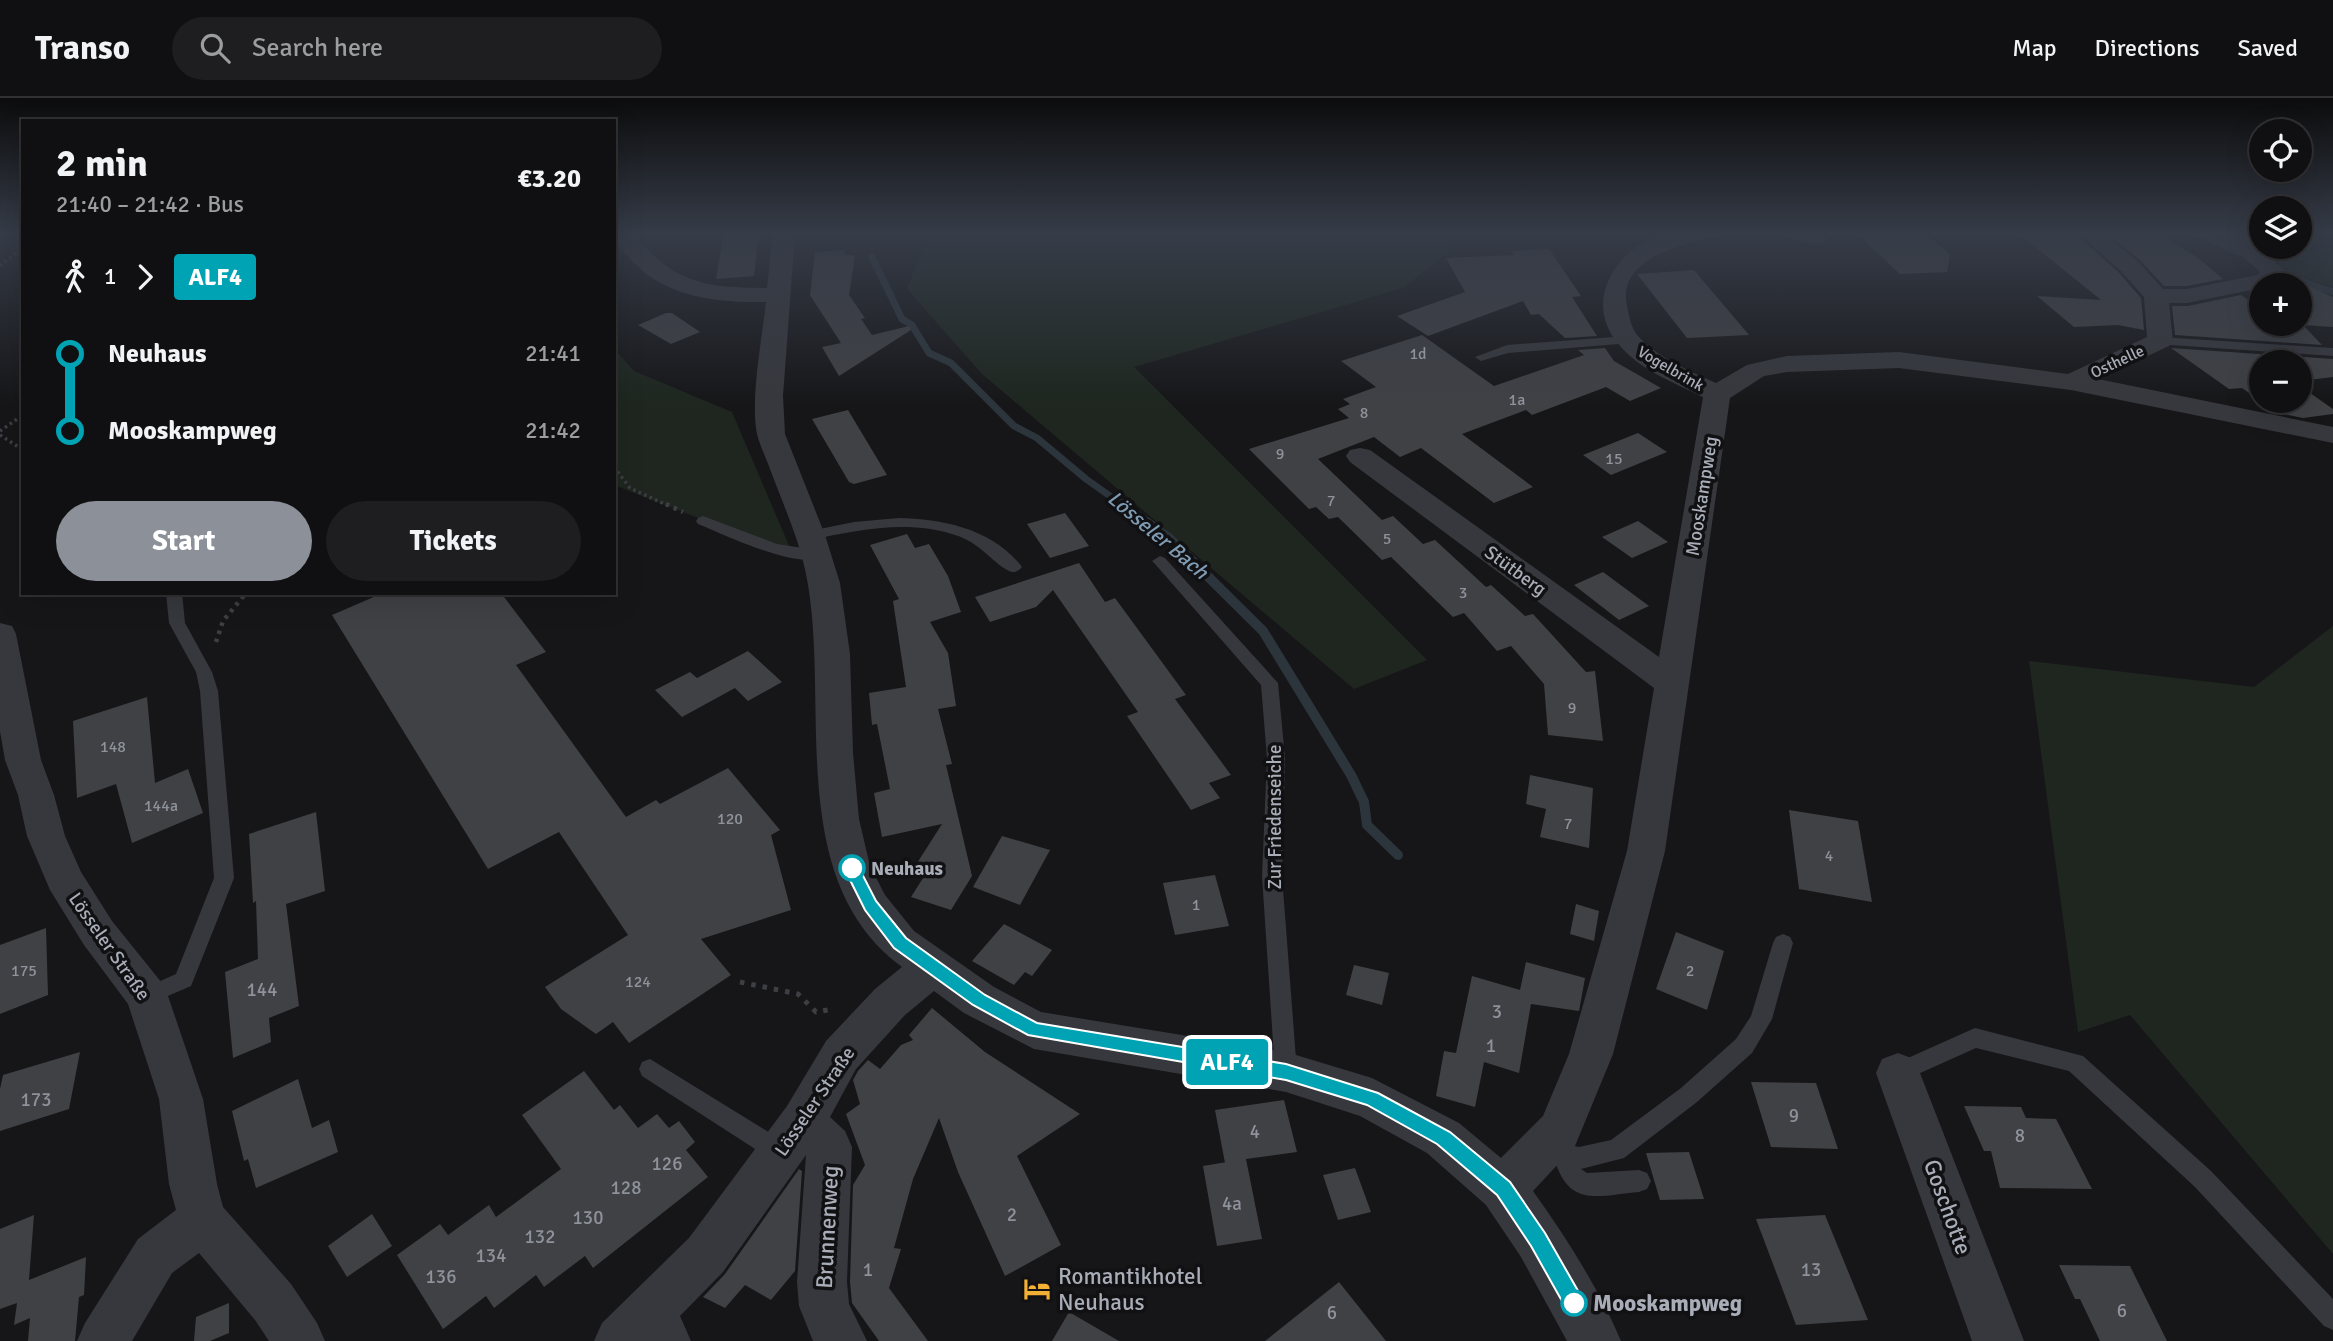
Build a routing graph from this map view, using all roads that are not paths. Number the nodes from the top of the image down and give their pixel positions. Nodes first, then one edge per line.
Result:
1 (709, 290) edge
2 (777, 290) edge
3 (1614, 290) edge
4 (2151, 290) edge
5 (2217, 290) edge
6 (777, 295) junction
7 (2156, 296) junction
8 (1628, 340) junction
9 (2160, 341) junction
10 (2333, 352) edge
11 (1481, 357) dead end
12 (2071, 382) junction
13 (1717, 394) junction
14 (2333, 435) edge
15 (1360, 456) dead end
16 (703, 521) road end
17 (813, 545) junction
18 (1160, 561) dead end
19 (1014, 567) dead end
20 (174, 595) edge
21 (0, 634) edge
22 (1673, 684) junction
23 (1783, 943) dead end
24 (932, 967) junction
25 (147, 996) junction
26 (650, 1069) dead end
27 (1286, 1072) junction
28 (1898, 1073) joint
29 (792, 1137) junction
30 (1553, 1152) junction
31 (1639, 1181) dead end
32 (1503, 1189) junction
33 (203, 1220) junction
34 (2333, 1317) edge
35 (646, 1331) edge
36 (103, 1341) edge
37 (299, 1341) edge
38 (841, 1341) edge
39 (1595, 1341) edge
40 (1998, 1341) edge

1 - 6 street
2 - 6 street
3 - 8 street, Vogelbrink
4 - 7 street
5 - 7 street
6 - 17 street
7 - 9 street, Osthelle
8 - 11 lane
8 - 13 street, Vogelbrink
9 - 10 lane
9 - 12 street, Osthelle
12 - 13 street
12 - 14 street
13 - 22 street, Mooskampweg
15 - 22 street, Stütberg
16 - 17 lane
17 - 19 lane
17 - 24 street
18 - 27 lane, Zur Friedenseiche
20 - 25 lane
21 - 25 street, Lösseler Straße
22 - 30 street, Mooskampweg
23 - 30 lane
24 - 27 street
24 - 29 street, Lösseler Straße
25 - 33 street, Lösseler Straße
26 - 29 lane
27 - 32 street
28 - 34 lane
28 - 40 street, Goschotte
29 - 35 street, Lösseler Straße
29 - 38 street, Brunnenweg
30 - 31 lane
30 - 32 street, Mooskampweg
32 - 39 street
33 - 36 street
33 - 37 street, Lösseler Straße

